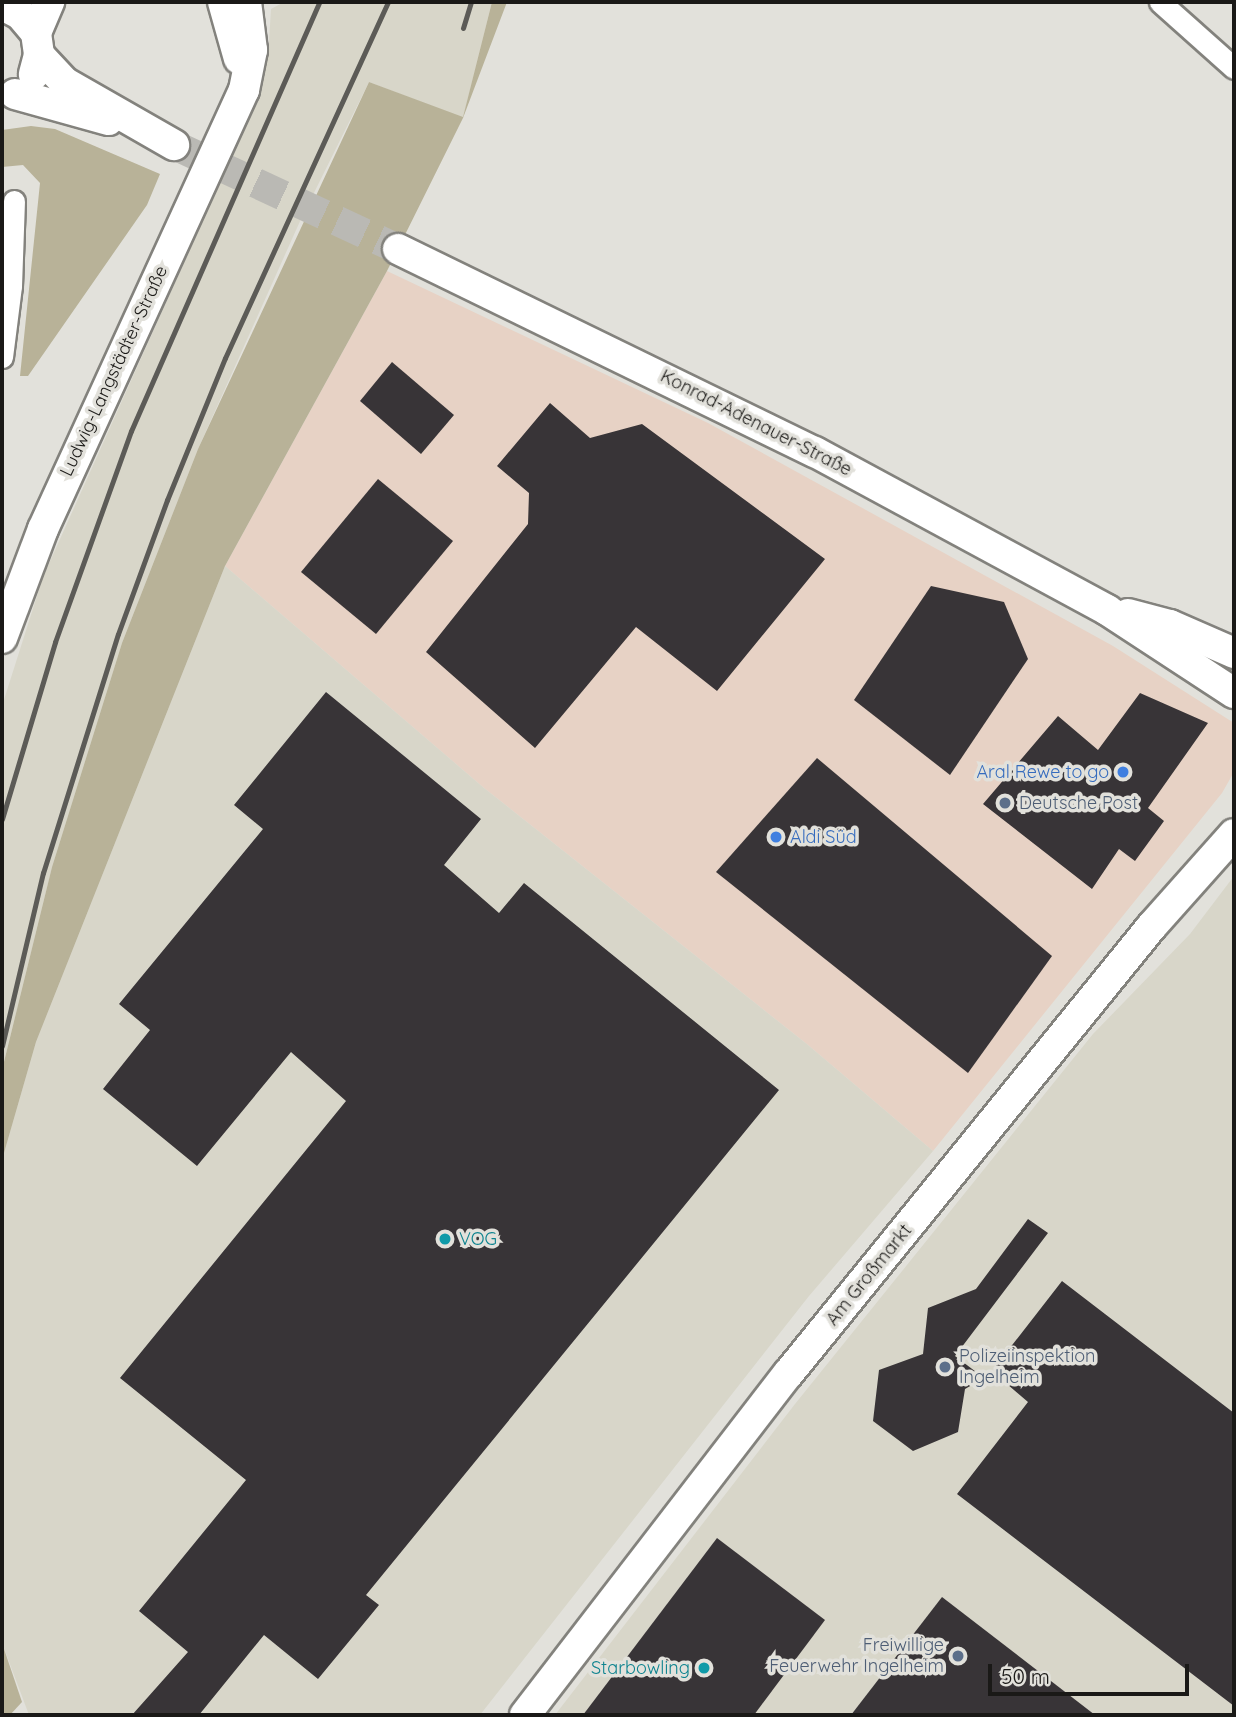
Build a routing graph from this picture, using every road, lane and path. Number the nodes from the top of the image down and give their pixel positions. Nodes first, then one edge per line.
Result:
1 (49, 2) edge
2 (223, 2) edge
3 (246, 2) edge
4 (1160, 2) edge
5 (3, 3) edge
6 (37, 44) junction
7 (1234, 68) edge
8 (8, 96) edge
9 (235, 108) junction
10 (14, 201) dead end
11 (398, 249) tunnel mouth
12 (2, 357) edge
13 (1107, 610) junction
14 (2, 638) edge
15 (1234, 653) edge
16 (1234, 693) edge
17 (1231, 834) edge
18 (525, 1715) edge

1 - 6 main road
2 - 9 main road, Ludwig-Langstädter-Straße
3 - 9 main road, Ludwig-Langstädter-Straße
4 - 7 street
5 - 6 main road
6 - 8 main road
6 - 8 main road
9 - 14 main road, Ludwig-Langstädter-Straße
10 - 12 street
11 - 13 main road, Konrad-Adenauer-Straße
13 - 15 main road, Konrad-Adenauer-Straße
13 - 16 main road, Konrad-Adenauer-Straße
17 - 18 main road, Am Großmarkt

